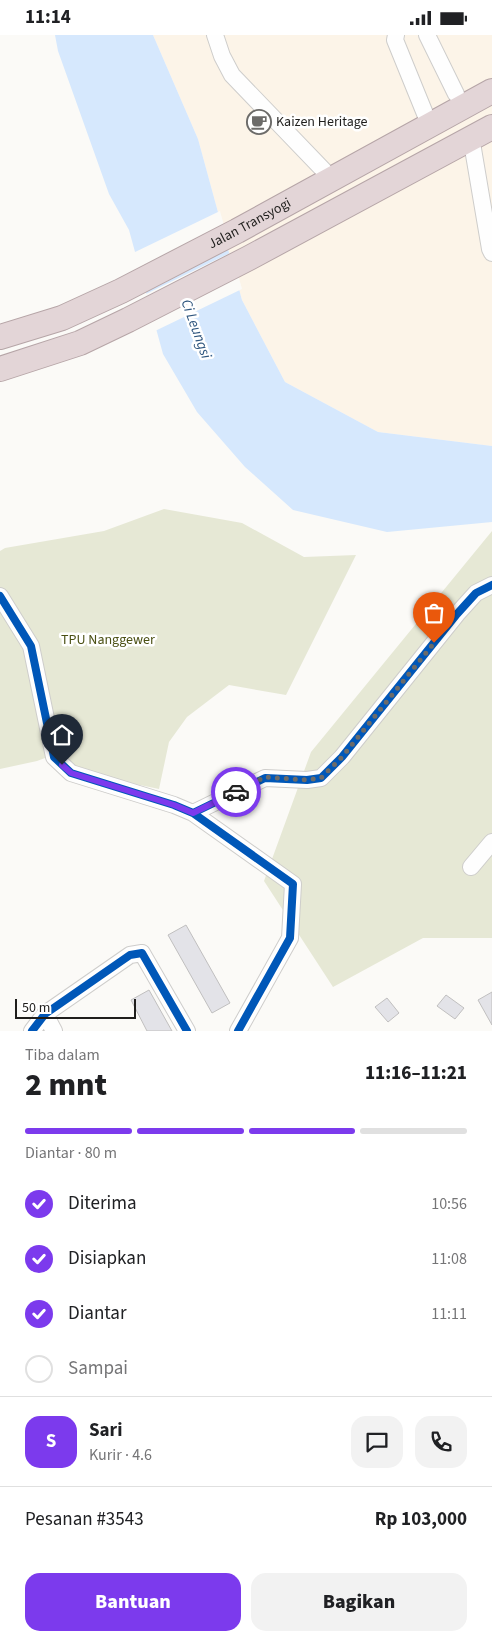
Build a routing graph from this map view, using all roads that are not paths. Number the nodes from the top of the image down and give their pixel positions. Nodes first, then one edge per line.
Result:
1 (215, 35) edge
2 (396, 35) edge
3 (427, 35) edge
4 (492, 91) edge
5 (456, 94) dead end
6 (430, 126) junction
7 (492, 127) edge
8 (471, 137) junction
9 (332, 179) junction
10 (492, 253) edge
11 (0, 337) edge
12 (0, 369) edge
13 (492, 585) edge
14 (0, 596) edge
15 (193, 813) junction
16 (492, 842) edge
17 (471, 867) dead end
18 (45, 1014) junction
19 (32, 1031) edge
20 (54, 1031) edge
21 (187, 1031) edge
22 (238, 1031) edge

1 - 9 street
2 - 6 street
3 - 5 street
4 - 6 highway, Jalan Transyogi
6 - 9 highway, Jalan Transyogi
7 - 8 highway
8 - 10 street
8 - 12 highway
9 - 11 highway, Jalan Transyogi
13 - 15 street
14 - 15 street
15 - 22 street
16 - 17 street
18 - 19 street
18 - 20 street
18 - 21 street

